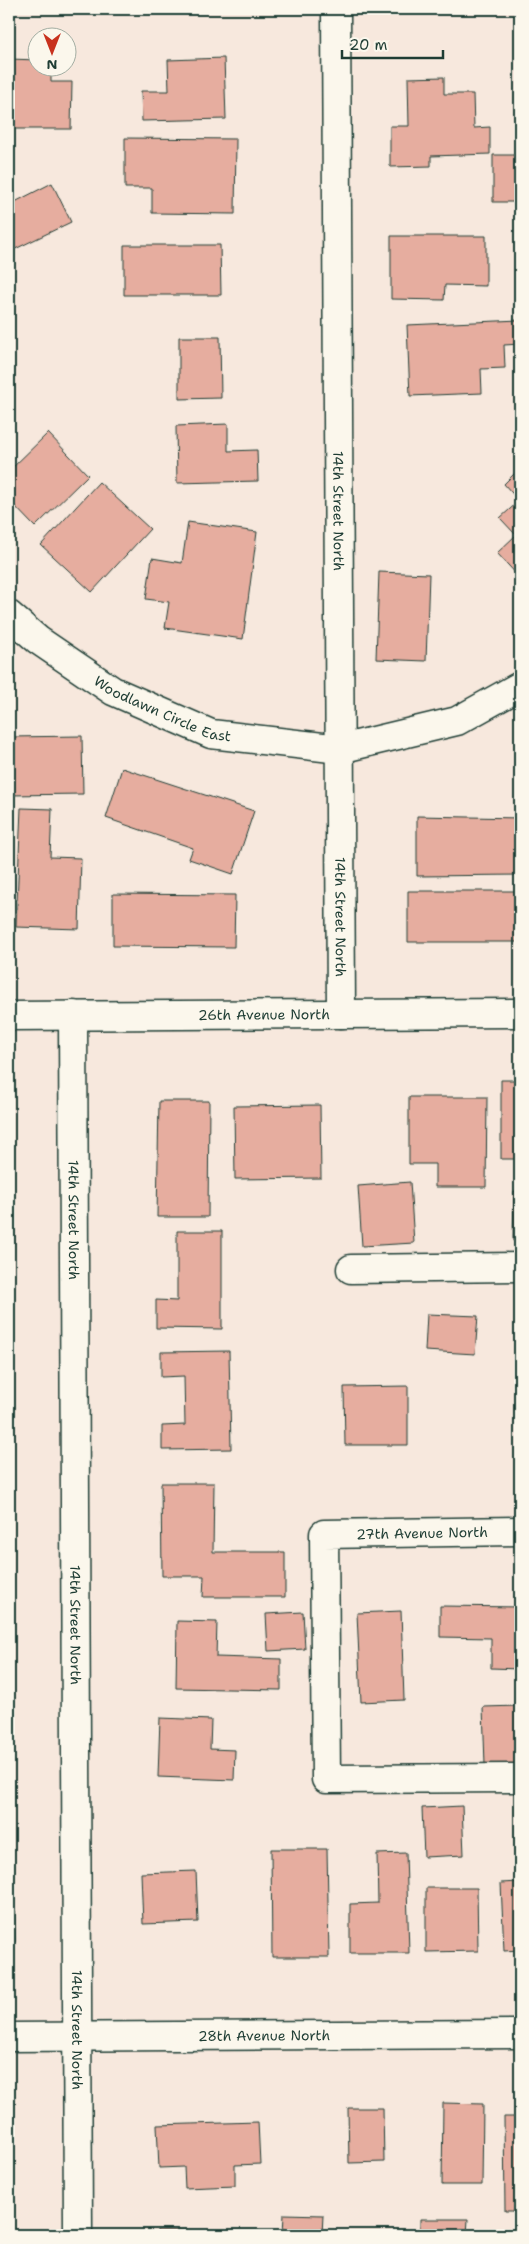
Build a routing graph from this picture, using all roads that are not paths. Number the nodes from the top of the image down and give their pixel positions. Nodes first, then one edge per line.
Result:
1 (336, 9) edge
2 (9, 615) edge
3 (520, 686) edge
4 (340, 749) junction
5 (520, 1012) edge
6 (342, 1014) junction
7 (73, 1015) junction
8 (9, 1016) edge
9 (520, 1267) edge
10 (352, 1269) dead end
11 (520, 1531) edge
12 (520, 1778) edge
13 (520, 2034) edge
14 (77, 2036) junction
15 (9, 2037) edge
16 (78, 2235) edge

1 - 4 street, 14th Street North
2 - 4 street, Woodlawn Circle East
3 - 4 street
4 - 6 street, 14th Street North
5 - 6 street, 26th Avenue North
6 - 7 street, 26th Avenue North
7 - 8 street, 26th Avenue North
7 - 14 street, 14th Street North
9 - 10 street
11 - 12 street, 27th Avenue North
13 - 14 street, 28th Avenue North
14 - 15 street, 28th Avenue North
14 - 16 street, 14th Street North

